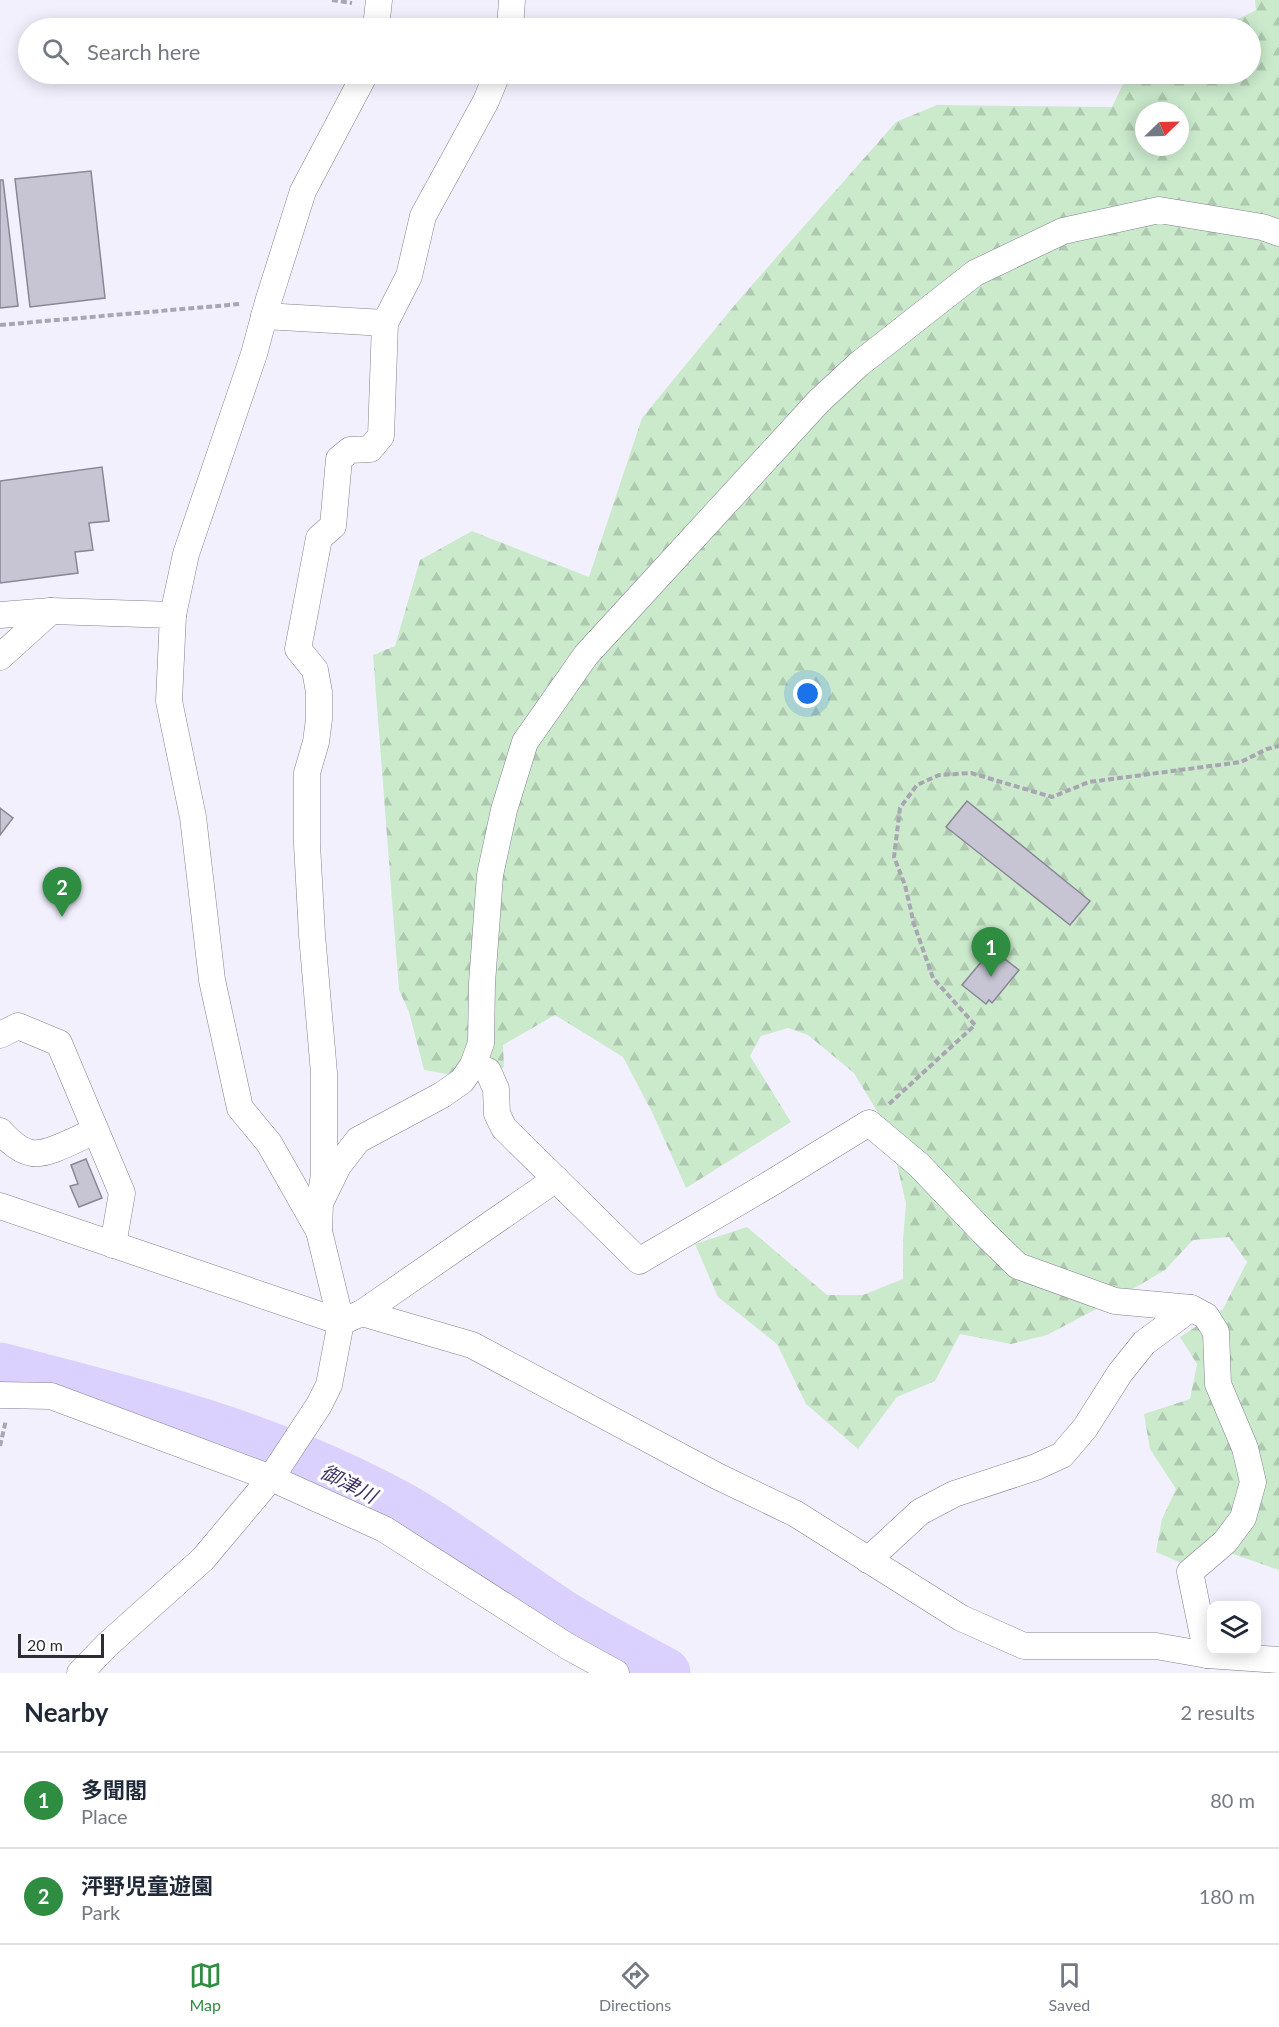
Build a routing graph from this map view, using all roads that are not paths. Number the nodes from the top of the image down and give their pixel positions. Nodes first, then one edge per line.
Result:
1 (379, 0) edge
2 (512, 0) edge
3 (377, 18) edge
4 (511, 18) edge
5 (359, 84) edge
6 (493, 84) edge
7 (1279, 233) edge
8 (266, 309) junction
9 (385, 323) junction
10 (51, 611) junction
11 (0, 615) edge
12 (173, 615) junction
13 (0, 657) edge
14 (0, 1035) edge
15 (473, 1065) junction
16 (0, 1131) edge
17 (95, 1131) junction
18 (556, 1179) junction
19 (320, 1203) junction
20 (0, 1206) edge
21 (319, 1231) junction
22 (113, 1245) junction
23 (1191, 1308) junction
24 (352, 1317) junction
25 (0, 1395) edge
26 (275, 1472) junction
27 (868, 1560) junction
28 (1207, 1655) junction
29 (1279, 1660) edge
30 (80, 1673) edge
31 (616, 1673) edge

1 - 3 street
2 - 4 street
5 - 8 street
6 - 9 street
7 - 15 street
8 - 9 street
8 - 12 street
9 - 19 street
10 - 11 street
10 - 12 street
10 - 13 street
12 - 21 street
14 - 17 street
15 - 18 street
15 - 19 street
16 - 17 street
17 - 22 street
18 - 23 street
18 - 24 street
19 - 21 street
20 - 22 street
21 - 24 street
22 - 24 street
23 - 27 street
23 - 28 street
24 - 26 street
24 - 27 street
25 - 26 street
26 - 30 street
26 - 31 street
27 - 28 street
28 - 29 street

